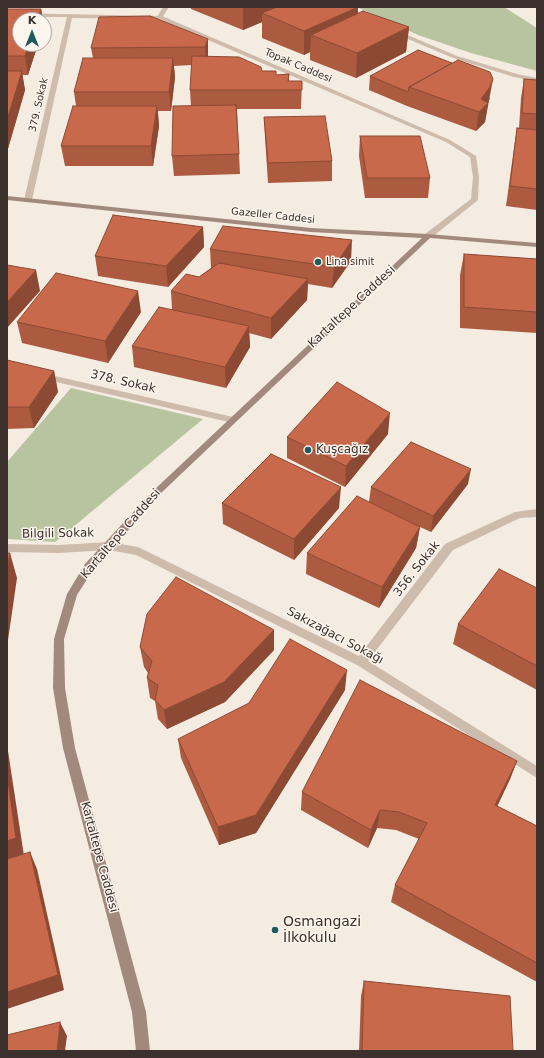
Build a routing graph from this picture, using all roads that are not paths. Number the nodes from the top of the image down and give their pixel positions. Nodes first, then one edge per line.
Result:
1 (166, 7) edge
2 (7, 15) edge
3 (70, 16) junction
4 (160, 17) junction
5 (392, 30) edge
6 (537, 80) edge
7 (7, 198) edge
8 (28, 200) junction
9 (428, 236) junction
10 (537, 245) edge
11 (30, 373) edge
12 (233, 420) junction
13 (537, 512) edge
14 (109, 546) junction
15 (7, 548) edge
16 (361, 662) junction
17 (537, 774) edge
18 (143, 1051) edge

1 - 4 street
2 - 3 street, Topak Caddesi
3 - 4 street, Topak Caddesi
3 - 8 street, 379. Sokak
4 - 9 street, Topak Caddesi
5 - 6 street
7 - 8 street, Gazeller Caddesi
8 - 9 street, Gazeller Caddesi
9 - 10 street, Gazeller Caddesi
9 - 12 street, Kartaltepe Caddesi
11 - 12 street, 378. Sokak
12 - 14 street, Kartaltepe Caddesi
13 - 16 street, 356. Sokak
14 - 15 street, Bilgili Sokak
14 - 16 street, Sakızağacı Sokağı
14 - 18 street, Kartaltepe Caddesi
16 - 17 street, Sakızağacı Sokağı

